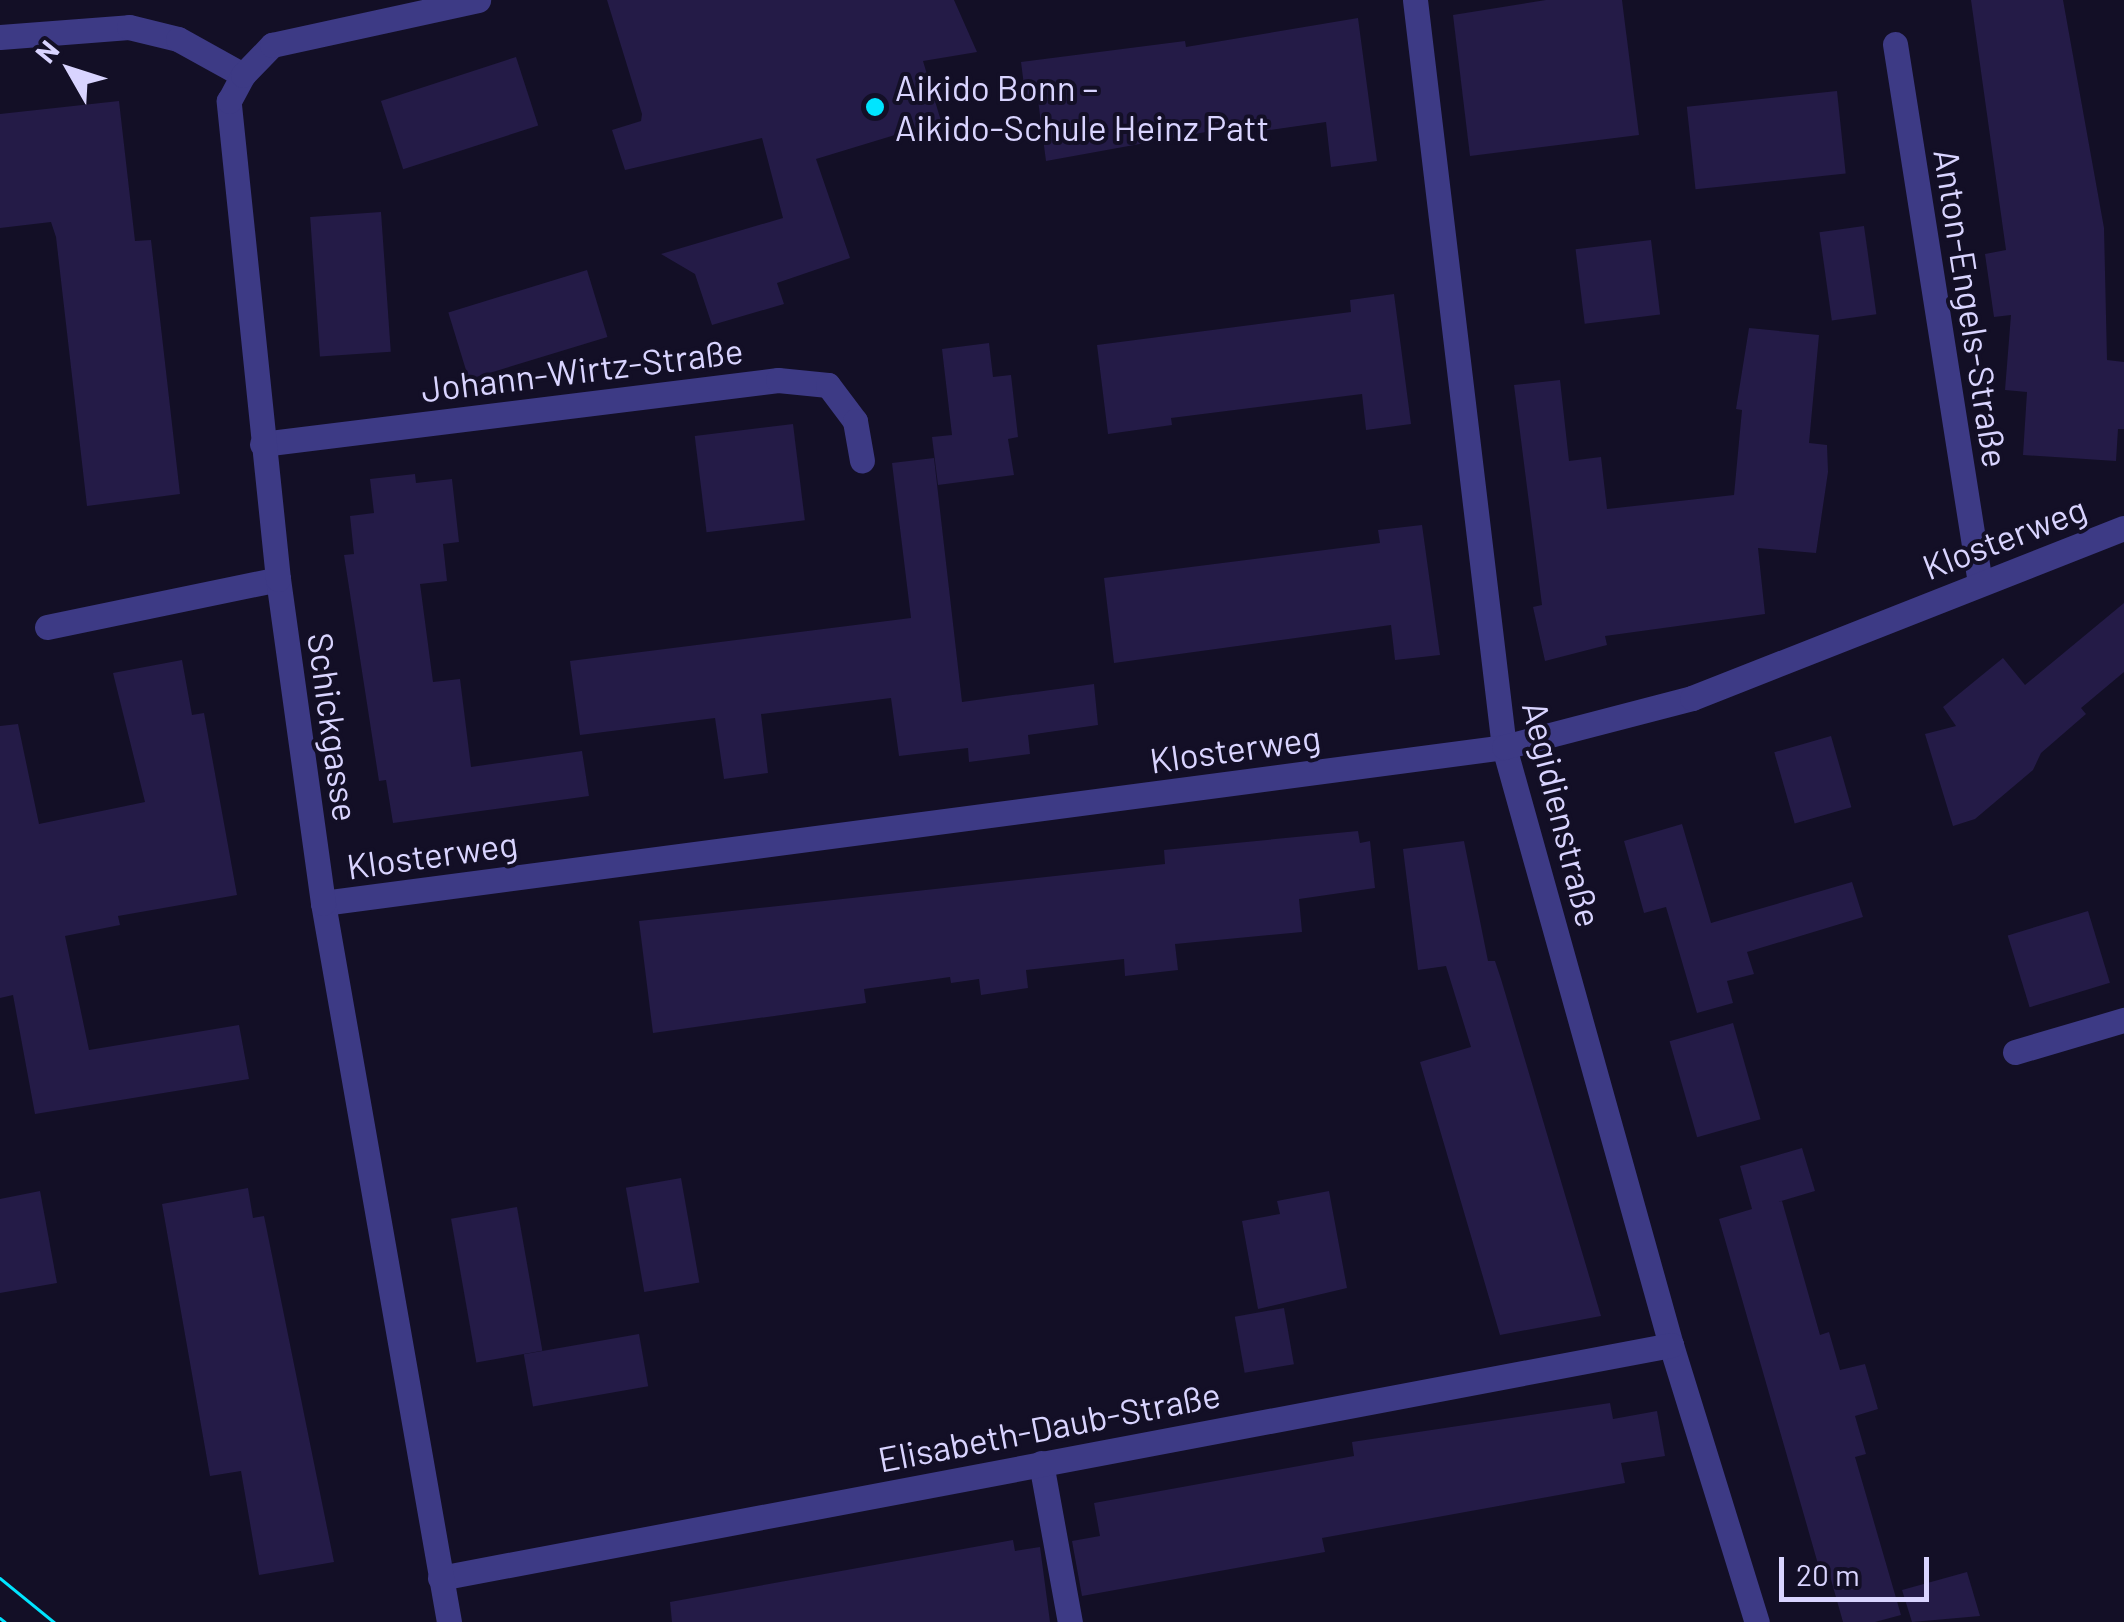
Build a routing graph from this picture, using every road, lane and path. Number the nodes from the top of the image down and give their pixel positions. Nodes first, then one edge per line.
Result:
1 (478, 0) edge
2 (1415, 0) edge
3 (0, 36) edge
4 (1895, 44) dead end
5 (242, 76) junction
6 (262, 444) junction
7 (862, 460) dead end
8 (2124, 528) edge
9 (278, 579) junction
10 (1980, 584) junction
11 (47, 627) dead end
12 (1504, 747) junction
13 (323, 903) junction
14 (2124, 1020) edge
15 (2015, 1052) dead end
16 (1670, 1345) junction
17 (1042, 1462) junction
18 (440, 1578) junction
19 (450, 1622) edge
20 (1070, 1622) edge
21 (1757, 1622) edge

1 - 5 street
2 - 12 street, Aegidienstraße
3 - 5 street
4 - 10 street, Anton-Engels-Straße
5 - 6 street, Schickgasse
6 - 7 street, Johann-Wirtz-Straße
6 - 9 street, Schickgasse
8 - 10 street, Klosterweg
9 - 11 street
9 - 13 street, Schickgasse
10 - 12 street, Klosterweg
12 - 13 street, Klosterweg
12 - 16 street, Aegidienstraße
13 - 18 street, Schickgasse
14 - 15 street
16 - 17 street, Elisabeth-Daub-Straße
16 - 21 street, Aegidienstraße
17 - 18 street, Elisabeth-Daub-Straße
17 - 20 street
18 - 19 street, Schickgasse

